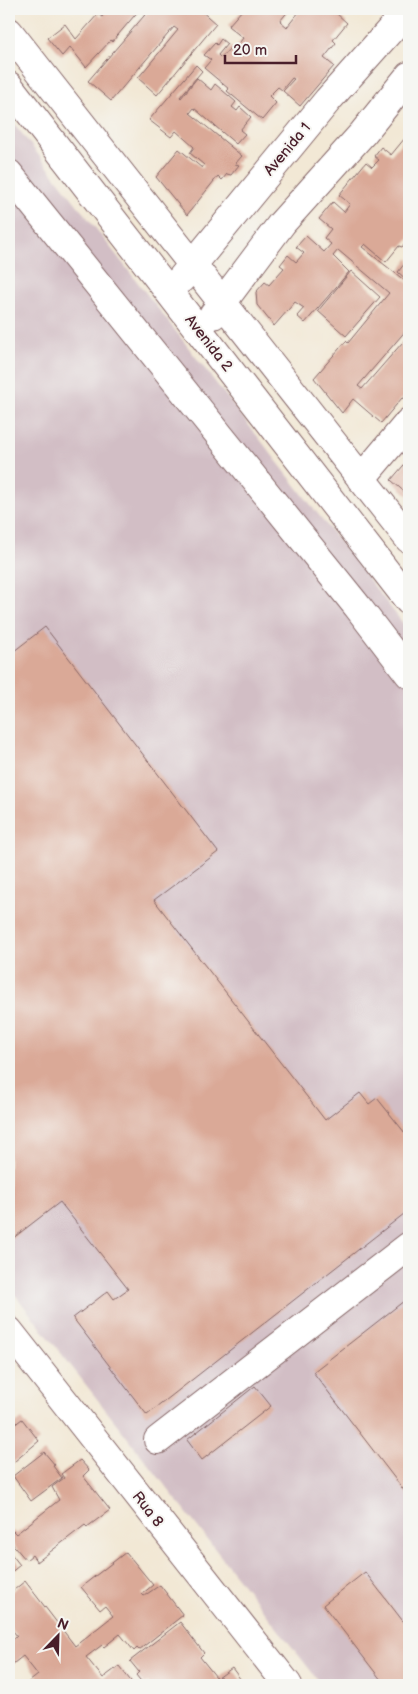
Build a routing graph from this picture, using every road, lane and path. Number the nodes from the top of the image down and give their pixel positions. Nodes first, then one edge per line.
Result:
1 (409, 9) edge
2 (9, 32) edge
3 (409, 76) edge
4 (9, 86) edge
5 (9, 174) edge
6 (193, 264) junction
7 (170, 293) junction
8 (223, 302) junction
9 (200, 332) junction
10 (409, 422) edge
11 (361, 479) junction
12 (409, 539) edge
13 (409, 601) edge
14 (409, 674) edge
15 (409, 1246) edge
16 (9, 1331) edge
17 (158, 1440) dead end
18 (288, 1685) edge

1 - 6 street, Avenida 1
2 - 6 street
3 - 8 street
4 - 7 street, Avenida 2
5 - 14 street
6 - 7 street, Avenida 1
6 - 8 street
7 - 9 street, Avenida 2
8 - 9 street
8 - 11 street
9 - 13 street, Avenida 2
10 - 11 street
11 - 12 street
15 - 17 street
16 - 18 street, Rua 8

